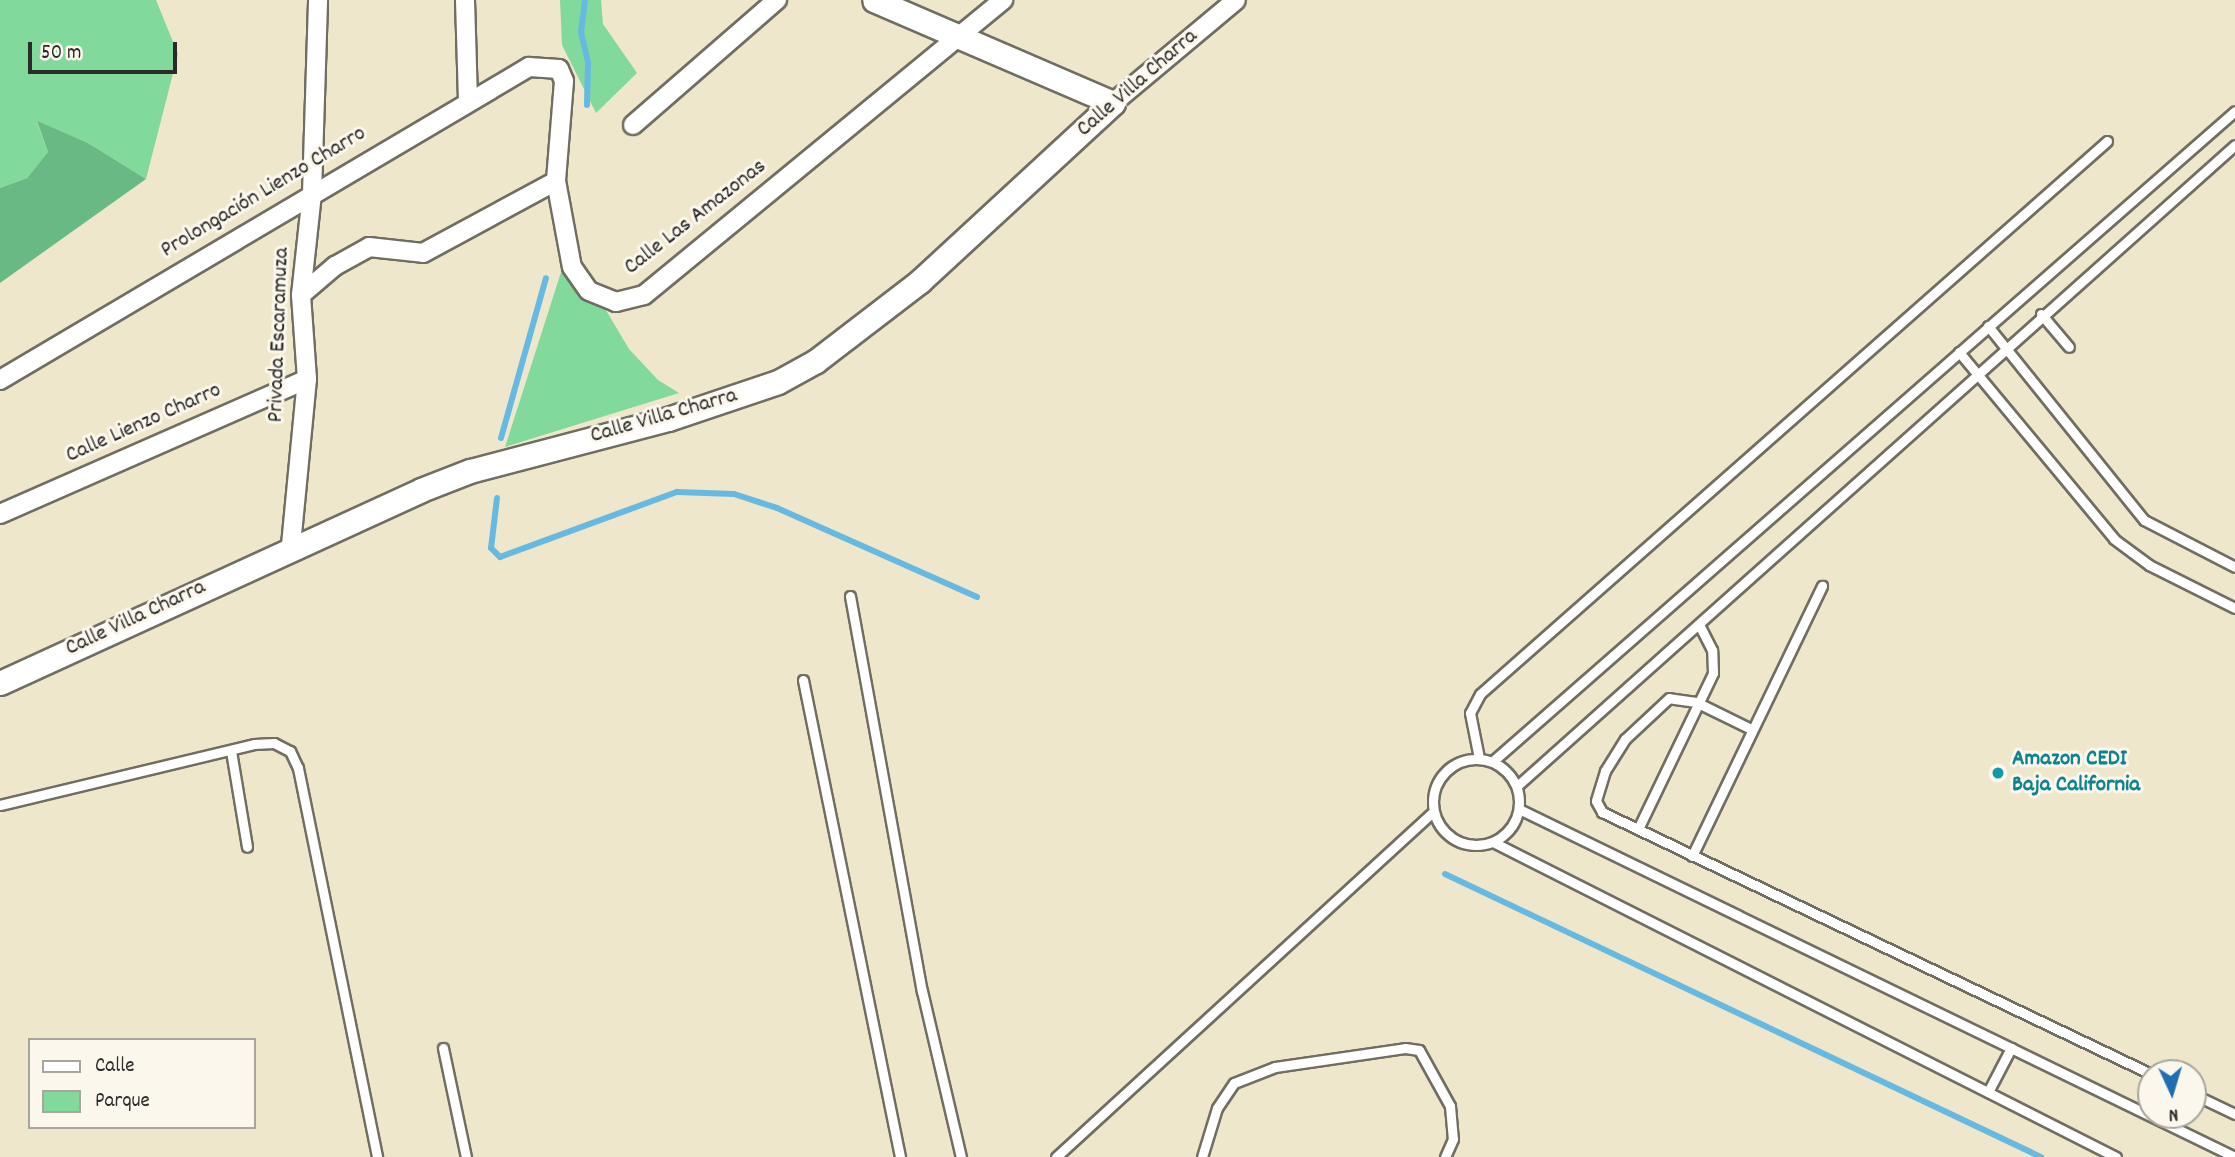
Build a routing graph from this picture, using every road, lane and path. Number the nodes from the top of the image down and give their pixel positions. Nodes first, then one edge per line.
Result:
1 (318, 0) edge
2 (466, 0) edge
3 (777, 0) edge
4 (874, 0) edge
5 (1003, 0) edge
6 (1236, 0) edge
7 (961, 36) junction
8 (559, 69) joint
9 (468, 102) junction
10 (1113, 103) junction
11 (2235, 111) edge
12 (633, 125) dead end
13 (2107, 141) dead end
14 (2235, 145) edge
15 (556, 181) junction
16 (312, 193) junction
17 (301, 295) junction
18 (2041, 314) junction
19 (1988, 326) junction
20 (2005, 347) junction
21 (2069, 348) dead end
22 (1959, 352) junction
23 (1975, 374) junction
24 (307, 379) junction
25 (0, 380) edge
26 (0, 514) edge
27 (291, 545) junction
28 (2235, 567) edge
29 (1822, 586) dead end
30 (850, 596) dead end
31 (2235, 608) edge
32 (1699, 624) junction
33 (803, 680) dead end
34 (0, 683) edge
35 (1696, 702) junction
36 (1751, 729) junction
37 (231, 751) junction
38 (1479, 758) junction
39 (1493, 761) junction
40 (1517, 786) junction
41 (0, 806) edge
42 (1519, 809) junction
43 (1434, 811) junction
44 (1638, 829) junction
45 (1493, 842) junction
46 (247, 846) dead end
47 (1692, 856) junction
48 (443, 1048) dead end
49 (2011, 1048) junction
50 (2137, 1067) edge
51 (1988, 1092) junction
52 (2207, 1101) edge
53 (2235, 1114) edge
54 (377, 1157) edge
55 (466, 1157) edge
56 (900, 1157) edge
57 (961, 1157) edge
58 (1056, 1157) edge
59 (1202, 1157) edge
60 (1445, 1157) edge
61 (2116, 1157) edge
62 (2235, 1157) edge

1 - 16 street, Privada Escaramuza
2 - 9 street
3 - 12 street
4 - 7 street
5 - 7 street, Calle Las Amazonas
6 - 10 street, Calle Villa Charra
7 - 10 street
7 - 15 street, Calle Las Amazonas
8 - 9 street, Prolongación Lienzo Charro
8 - 15 street, Calle Las Amazonas
9 - 16 street, Prolongación Lienzo Charro
10 - 27 street, Calle Villa Charra
11 - 19 lane
13 - 38 lane
14 - 18 lane
15 - 17 street
16 - 17 street, Privada Escaramuza
16 - 25 street, Prolongación Lienzo Charro
17 - 24 street, Privada Escaramuza
18 - 20 lane
18 - 21 lane
19 - 20 lane
19 - 22 lane
20 - 23 lane
20 - 28 lane
22 - 23 lane
22 - 39 lane
23 - 31 lane
23 - 32 lane
24 - 26 street, Calle Lienzo Charro
24 - 27 street, Privada Escaramuza
27 - 34 street, Calle Villa Charra
29 - 36 lane
30 - 57 lane
32 - 35 lane
32 - 40 lane
33 - 56 lane
35 - 36 lane
35 - 44 lane
35 - 44 lane
36 - 47 lane
37 - 41 lane
37 - 46 lane
37 - 54 lane
38 - 39 lane
38 - 43 lane
39 - 40 lane
40 - 42 lane
42 - 45 lane
42 - 49 lane
43 - 45 lane
43 - 58 lane
44 - 47 lane
45 - 51 lane
47 - 50 lane
48 - 55 lane
49 - 51 lane
49 - 62 lane
51 - 61 lane
52 - 53 lane
59 - 60 lane

